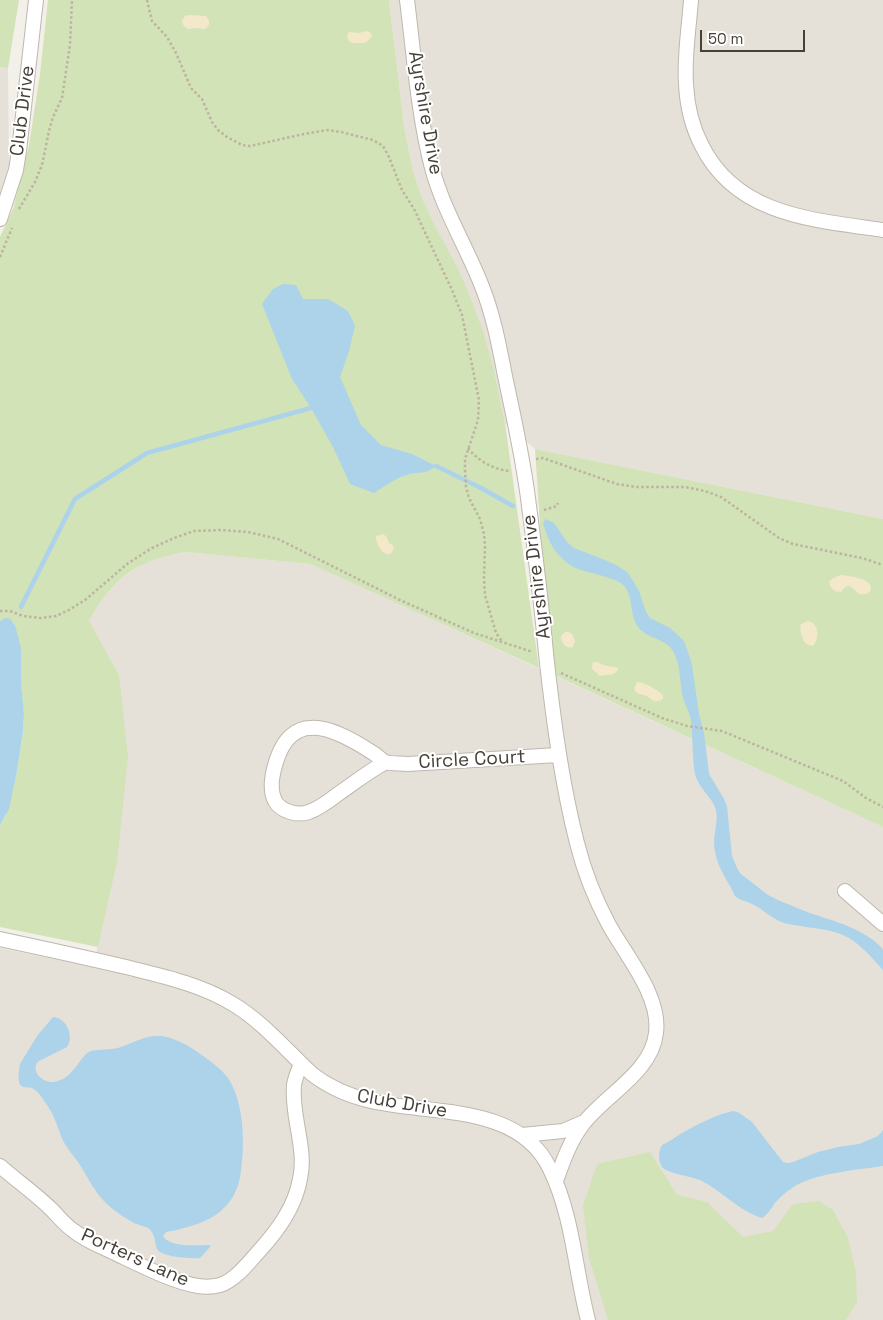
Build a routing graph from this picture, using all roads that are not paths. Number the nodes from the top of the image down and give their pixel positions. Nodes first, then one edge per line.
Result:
1 (36, 0) edge
2 (408, 0) edge
3 (691, 0) edge
4 (7, 221) edge
5 (883, 230) edge
6 (558, 755) junction
7 (386, 762) junction
8 (845, 891) dead end
9 (883, 924) edge
10 (0, 939) edge
11 (301, 1064) junction
12 (584, 1122) junction
13 (522, 1135) junction
14 (0, 1166) edge
15 (556, 1181) junction
16 (588, 1320) edge

1 - 4 street, Club Drive
2 - 6 street, Ayrshire Drive
3 - 5 street
6 - 7 street, Circle Court
6 - 12 street, Ayrshire Drive
7 - 7 street
8 - 9 street
10 - 11 street, Club Drive
11 - 13 street, Club Drive
11 - 14 street, Porters Lane
12 - 13 street, Ayrshire Drive
12 - 15 street, Ayrshire Drive
13 - 15 street, Club Drive
15 - 16 street, Club Drive

